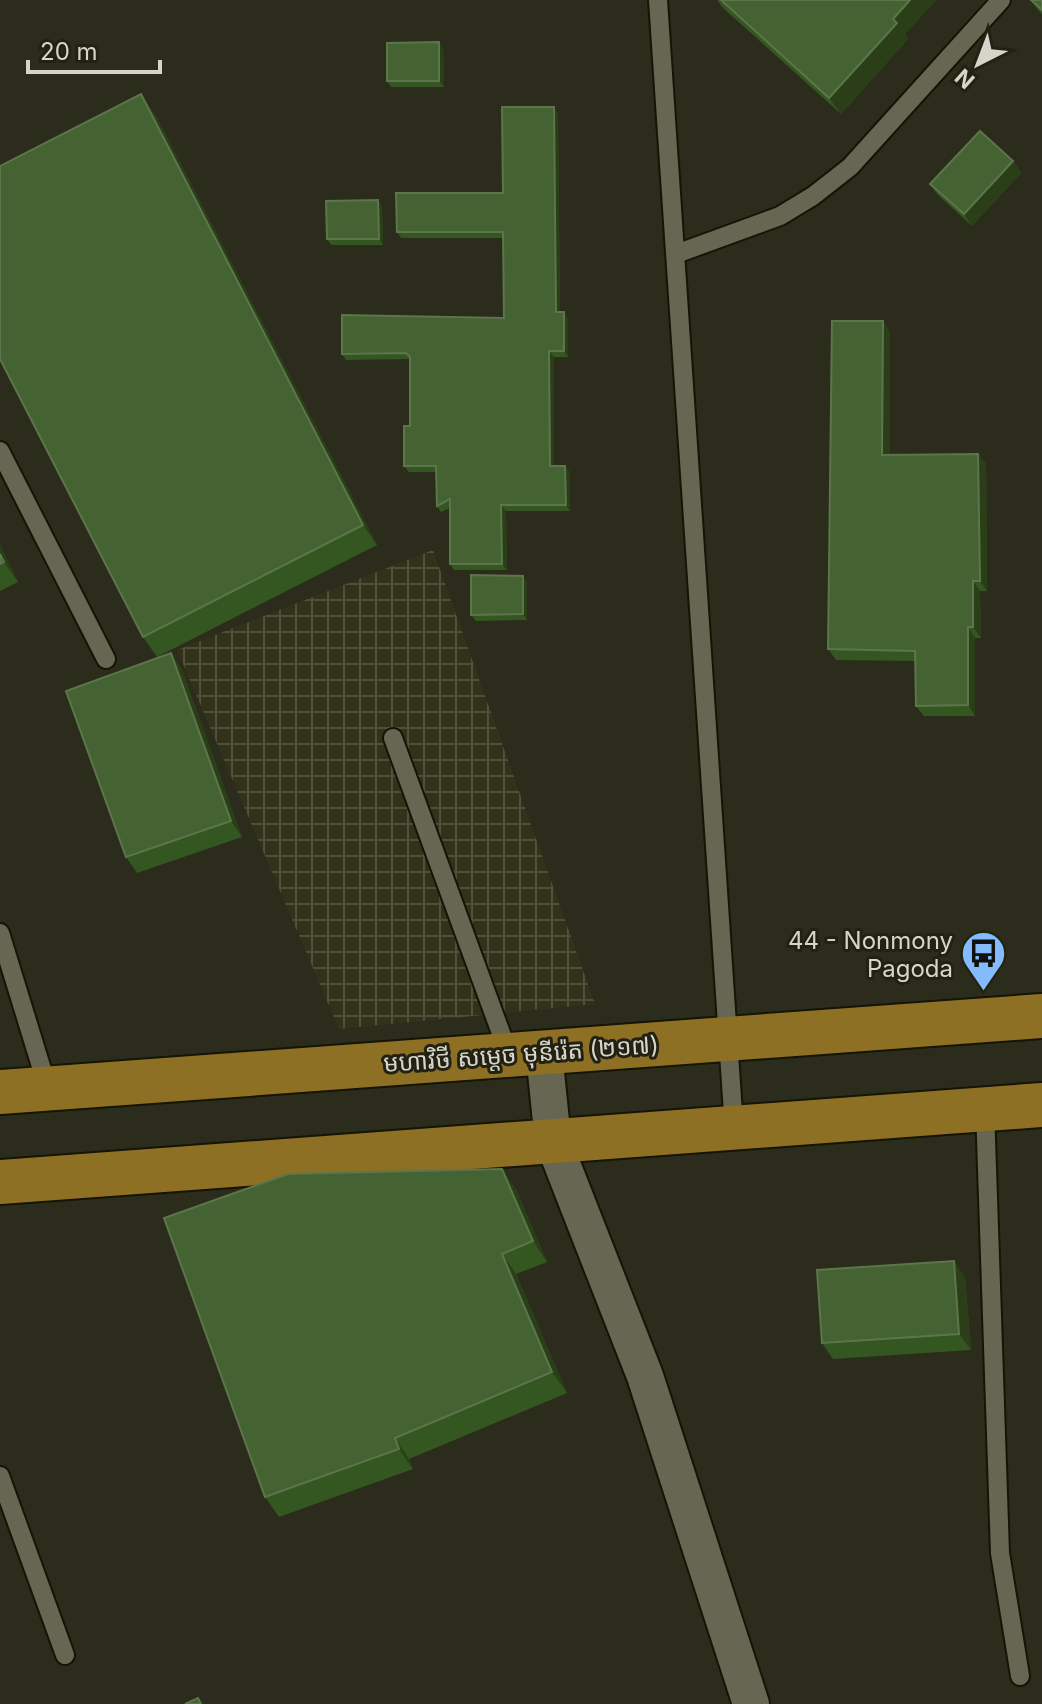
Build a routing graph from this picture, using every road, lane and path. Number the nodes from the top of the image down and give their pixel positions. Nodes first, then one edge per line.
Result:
1 (658, 0) edge
2 (1001, 0) edge
3 (676, 254) junction
4 (0, 451) edge
5 (106, 659) dead end
6 (393, 738) dead end
7 (0, 933) edge
8 (1042, 1016) edge
9 (730, 1038) junction
10 (526, 1054) junction
11 (48, 1089) junction
12 (0, 1092) edge
13 (1042, 1105) edge
14 (985, 1109) junction
15 (734, 1128) junction
16 (553, 1141) junction
17 (0, 1182) edge
18 (0, 1476) edge
19 (65, 1655) dead end
20 (1020, 1676) dead end
21 (751, 1704) edge

1 - 3 lane
2 - 3 lane
3 - 9 lane
4 - 5 lane
6 - 10 lane
7 - 11 lane
8 - 9 main road, មហាវិថី សម្តេច មុនីរ៉េត (២១៧)
9 - 10 main road, មហាវិថី សម្តេច មុនីរ៉េត (២១៧)
9 - 15 lane
10 - 11 main road, មហាវិថី សម្តេច មុនីរ៉េត (២១៧)
10 - 16 street
11 - 12 main road, មហាវិថី សម្តេច មុនីរ៉េត (២១៧)
13 - 14 main road
14 - 15 main road
14 - 20 lane
15 - 16 main road
16 - 17 main road
16 - 21 street
18 - 19 lane

